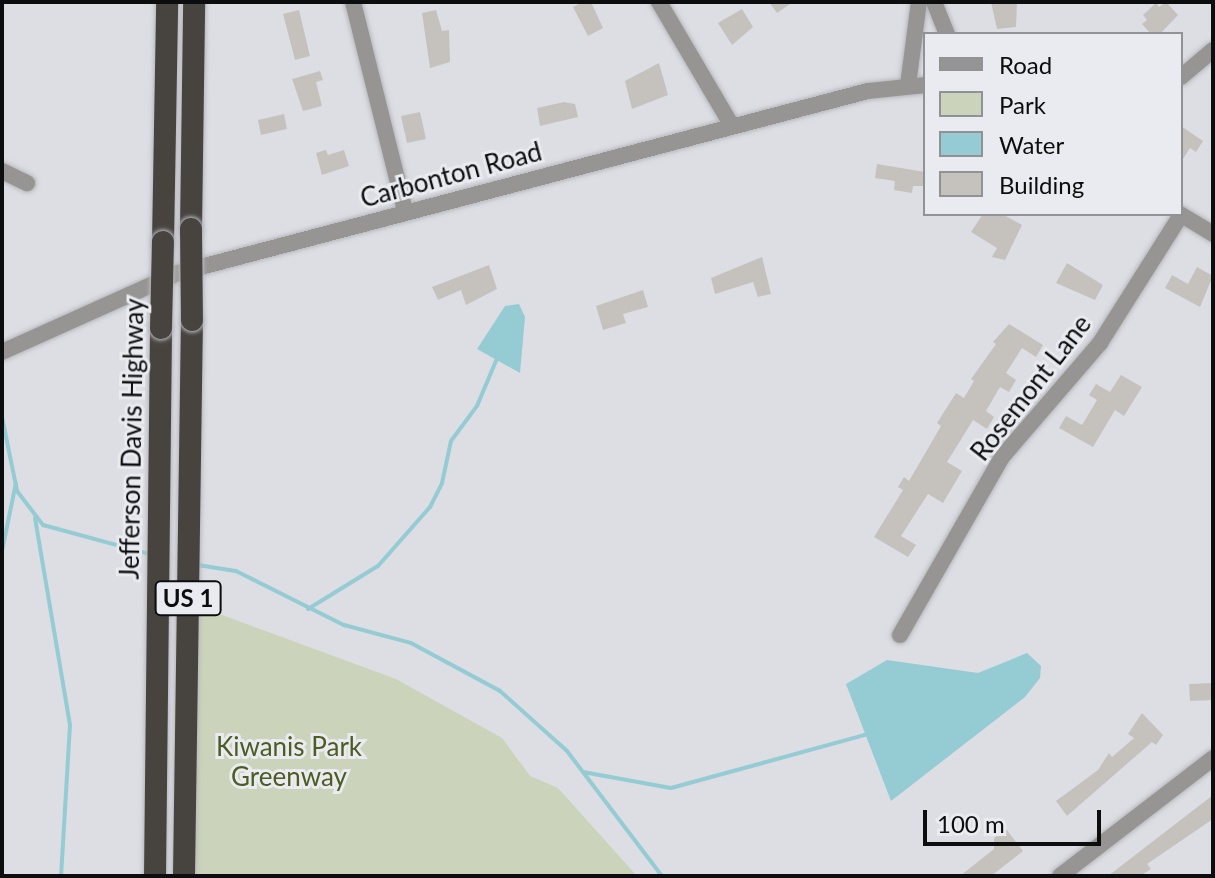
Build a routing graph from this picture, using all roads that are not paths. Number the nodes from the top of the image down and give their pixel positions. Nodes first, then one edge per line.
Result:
1 (167, 2) edge
2 (194, 2) edge
3 (353, 2) edge
4 (659, 2) edge
5 (919, 2) edge
6 (934, 2) edge
7 (946, 32) edge
8 (1213, 50) edge
9 (1183, 75) edge
10 (916, 85) edge
11 (732, 126) junction
12 (2, 171) edge
13 (27, 183) dead end
14 (405, 211) junction
15 (1183, 215) edge
16 (1180, 216) edge
17 (1213, 234) edge
18 (2, 352) edge
19 (900, 635) dead end
20 (1213, 758) edge
21 (155, 876) edge
22 (184, 876) edge
23 (1060, 876) edge

1 - 21 highway, Jefferson Davis Highway / US 1, bridge
2 - 22 highway, US 1, bridge
3 - 14 street
4 - 11 street
5 - 10 street
6 - 7 street
8 - 9 street
10 - 11 street, Carbonton Road
11 - 14 street, Carbonton Road
12 - 13 street
14 - 18 street, Carbonton Road
15 - 17 street
16 - 19 street, Rosemont Lane
20 - 23 street

